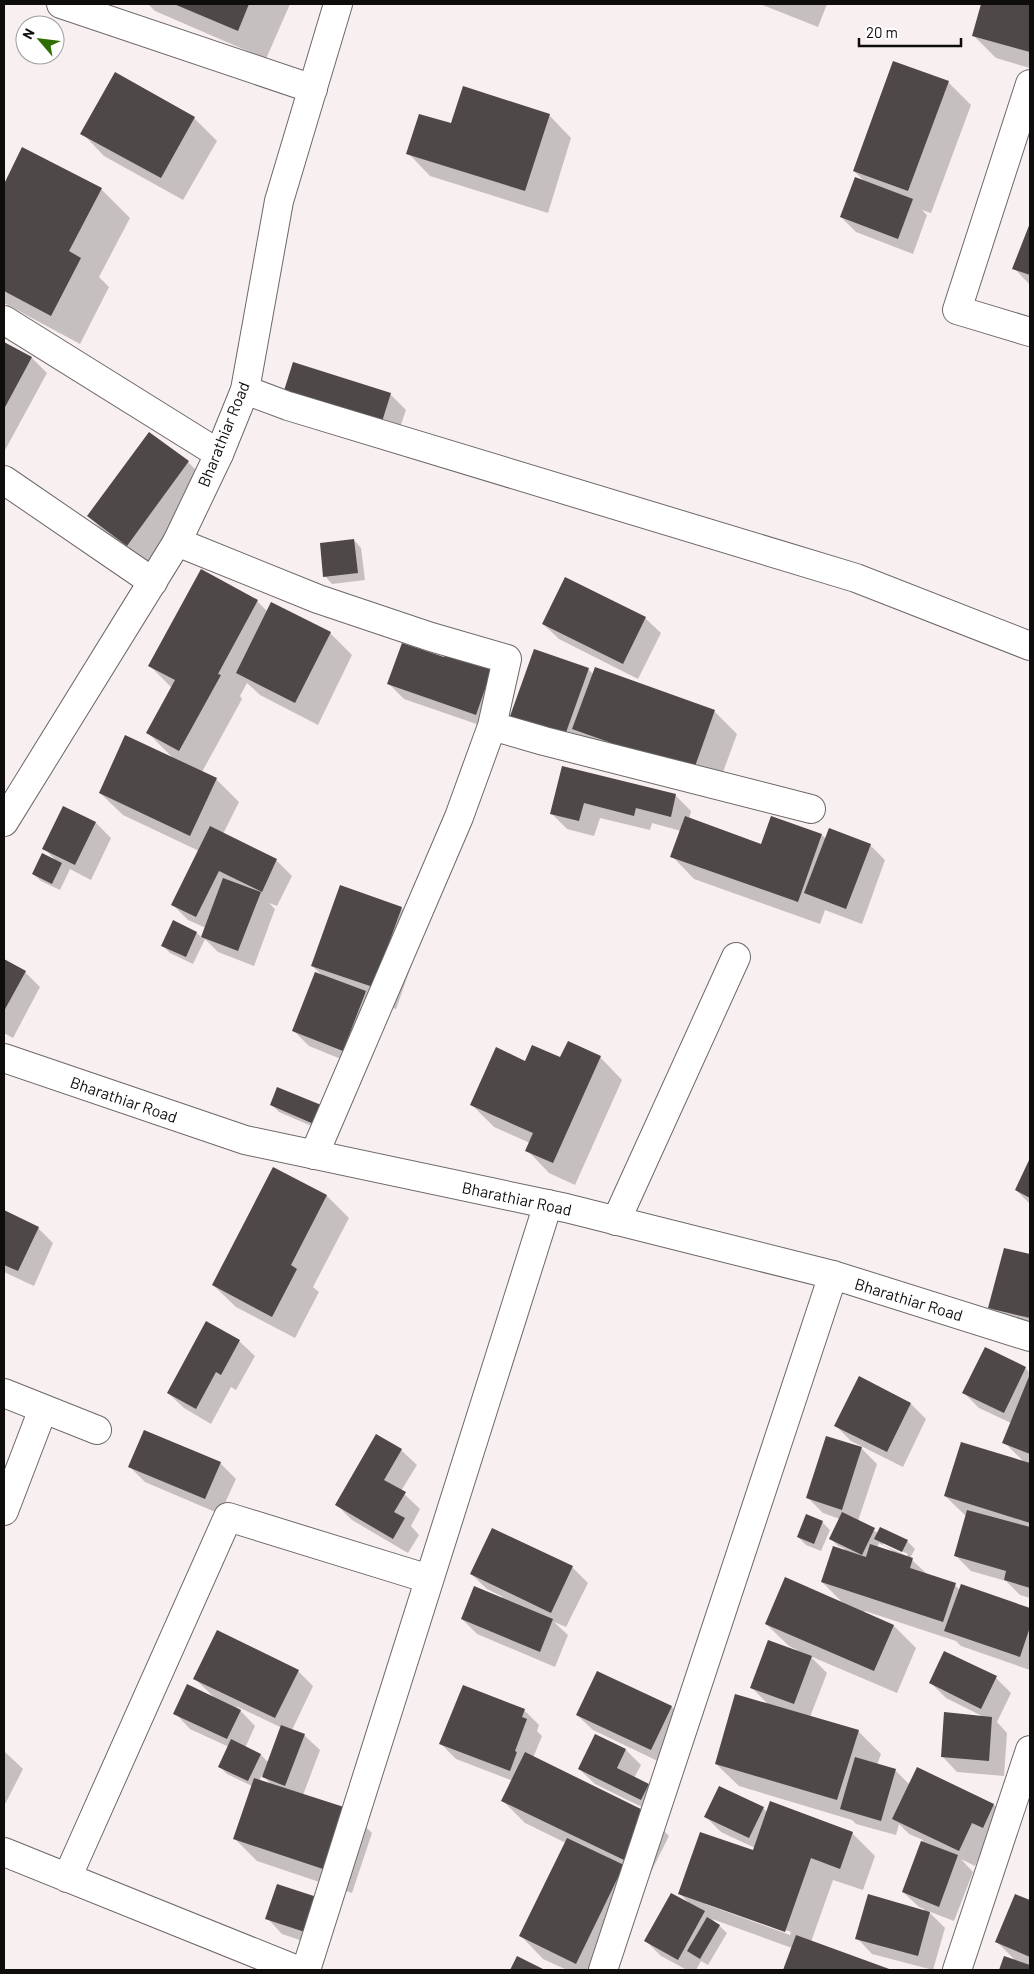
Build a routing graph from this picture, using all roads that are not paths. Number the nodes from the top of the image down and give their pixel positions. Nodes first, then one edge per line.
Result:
1 (61, 4) edge
2 (338, 4) edge
3 (1030, 84) edge
4 (312, 89) junction
5 (4, 320) edge
6 (1030, 332) edge
7 (244, 390) junction
8 (219, 454) junction
9 (4, 480) edge
10 (178, 542) junction
11 (153, 582) junction
12 (1030, 646) edge
13 (492, 726) junction
14 (812, 809) dead end
15 (4, 822) edge
16 (736, 957) dead end
17 (4, 1058) edge
18 (314, 1155) junction
19 (548, 1204) junction
20 (616, 1221) junction
21 (833, 1275) junction
22 (1030, 1337) edge
23 (4, 1393) edge
24 (43, 1409) junction
25 (97, 1430) dead end
26 (4, 1511) edge
27 (429, 1579) junction
28 (1030, 1750) edge
29 (4, 1852) edge
30 (67, 1878) junction
31 (297, 1970) edge
32 (306, 1970) edge
33 (604, 1970) edge
34 (957, 1970) edge

1 - 4 street
2 - 4 street, Bharathiar Road
3 - 6 street
4 - 7 street, Bharathiar Road
5 - 8 street
7 - 8 street, Bharathiar Road
7 - 12 street
8 - 10 street, Bharathiar Road
9 - 11 street
10 - 11 street, Bharathiar Road
10 - 13 street
11 - 15 street, Bharathiar Road
13 - 14 street
13 - 18 street
16 - 20 street
17 - 18 street, Bharathiar Road
18 - 19 street, Bharathiar Road
19 - 20 street, Bharathiar Road
19 - 27 street
20 - 21 street, Bharathiar Road
21 - 22 street, Bharathiar Road
21 - 33 street
23 - 24 street
24 - 25 street
24 - 26 street
27 - 30 street
27 - 32 street
28 - 34 street
29 - 30 street
30 - 31 street

